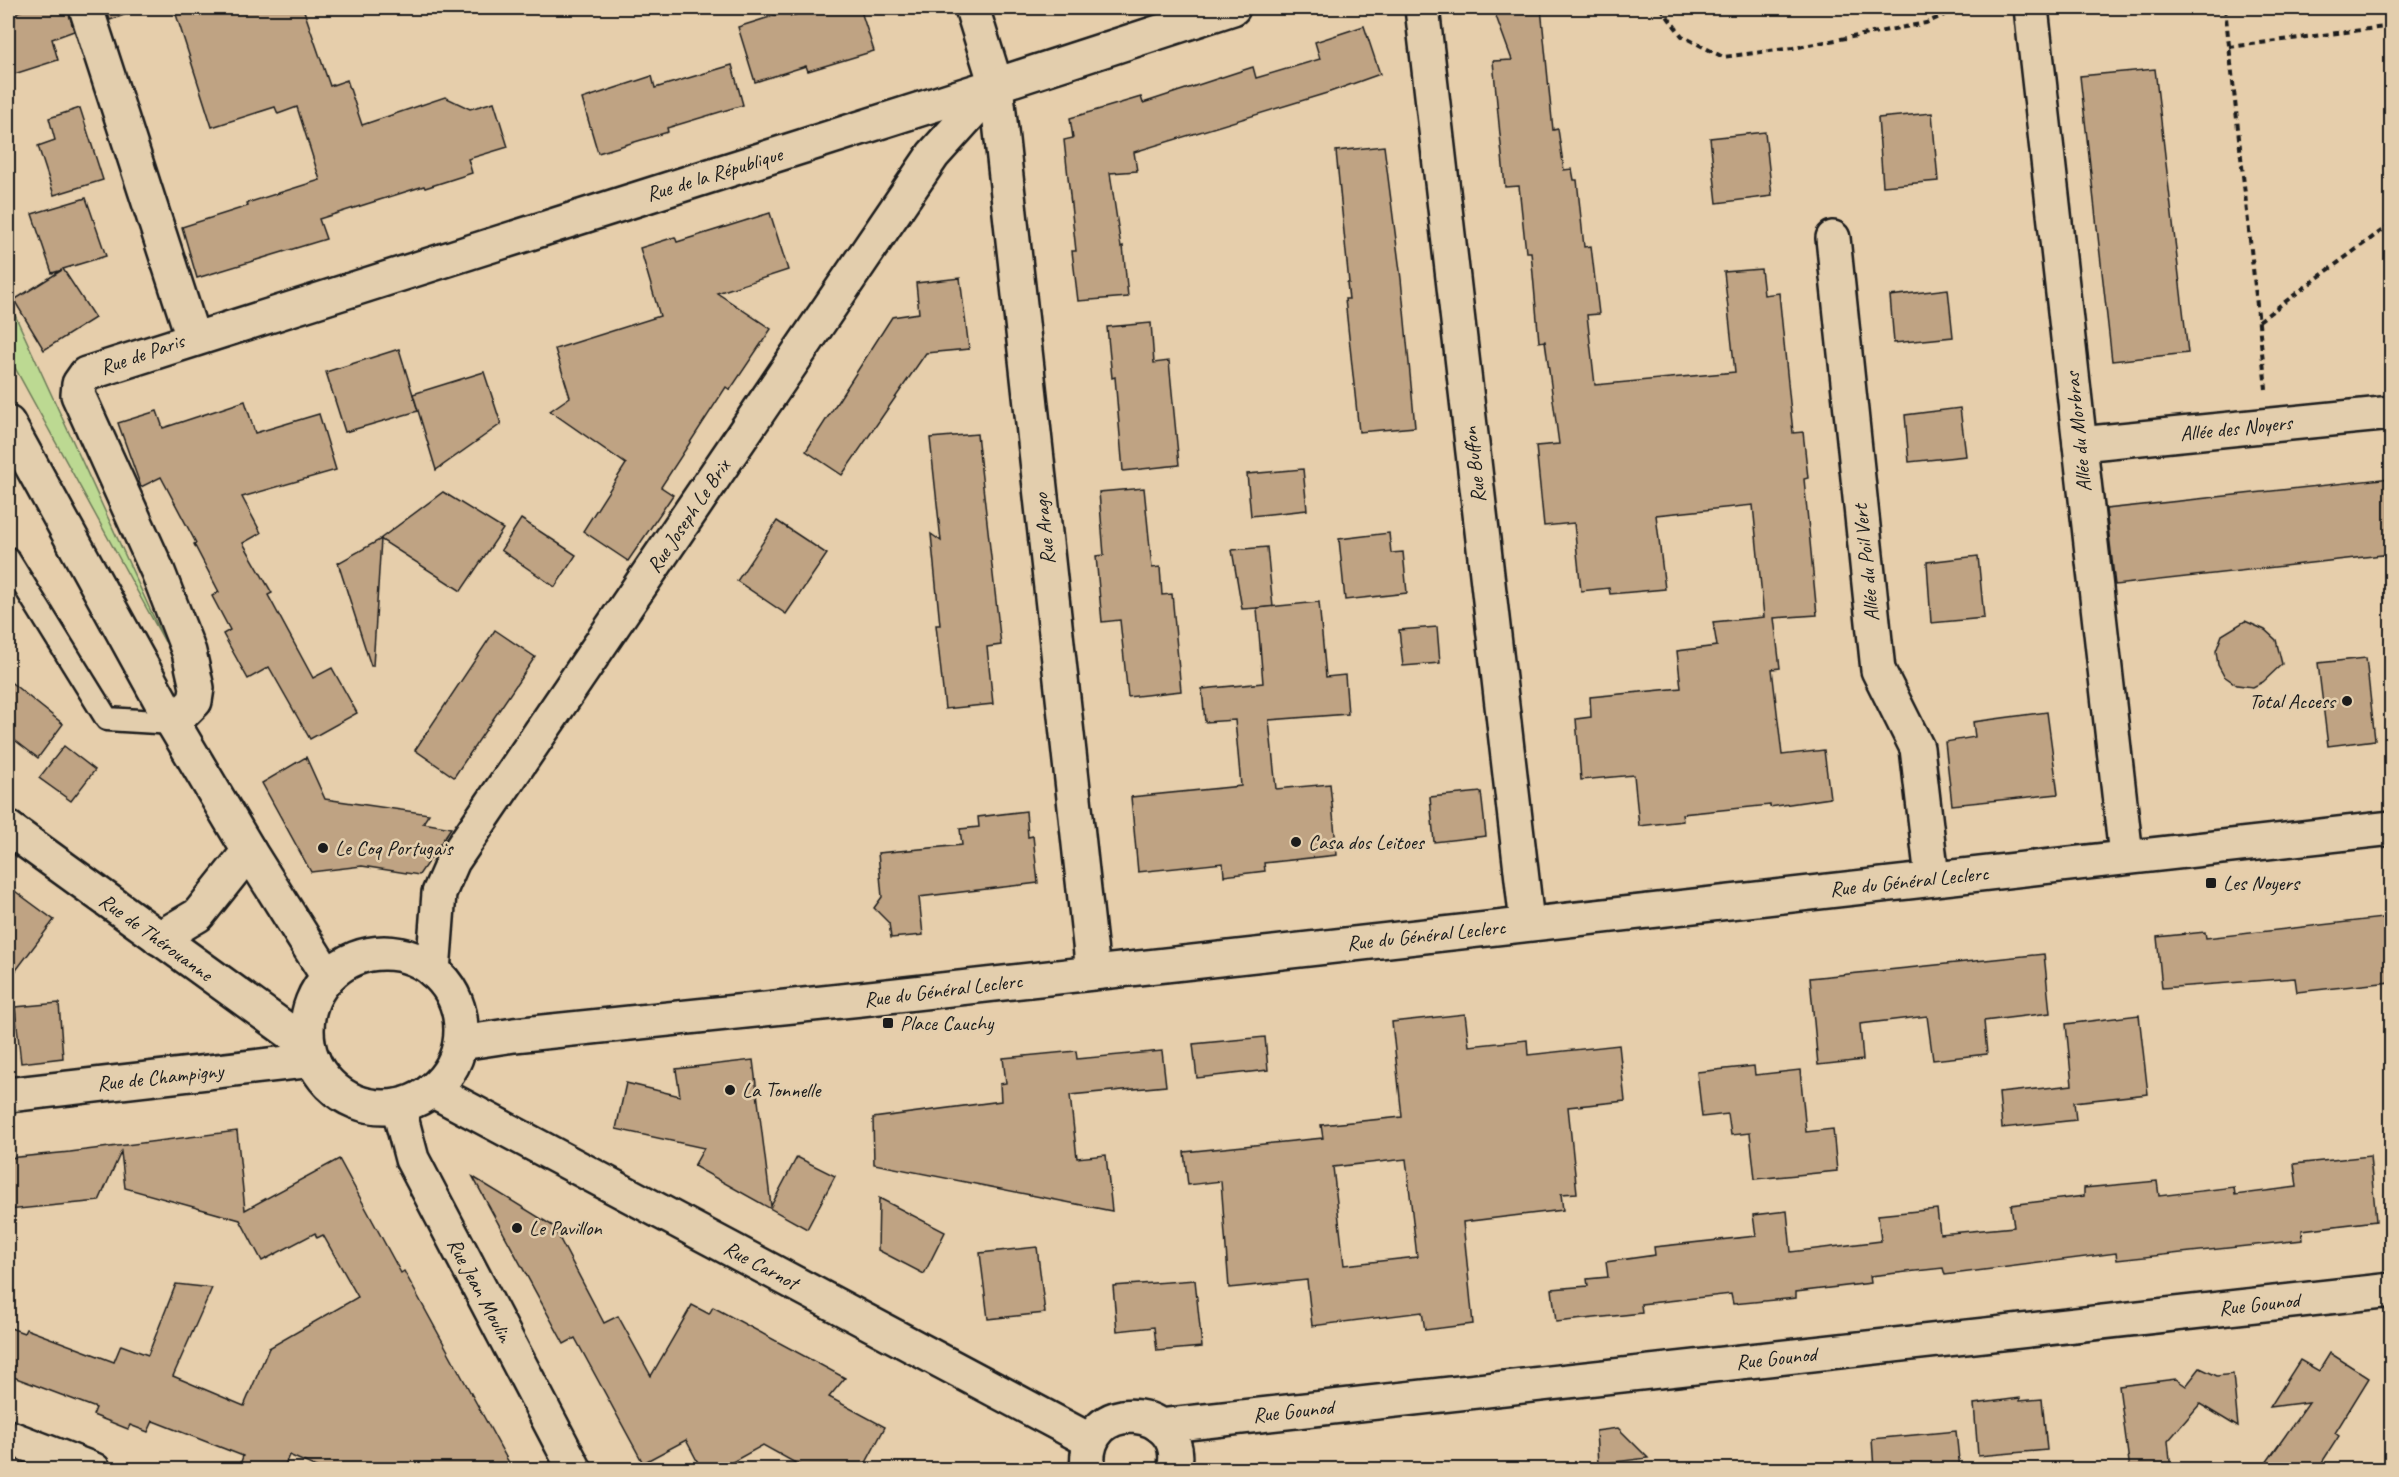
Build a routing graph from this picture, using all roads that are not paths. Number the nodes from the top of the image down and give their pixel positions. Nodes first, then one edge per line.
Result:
1 (86, 8) edge
2 (972, 8) edge
3 (1233, 8) edge
4 (1422, 8) edge
5 (2031, 8) edge
6 (996, 85) junction
7 (1833, 238) dead end
8 (193, 338) junction
9 (2391, 412) edge
10 (8, 423) edge
11 (2080, 444) junction
12 (8, 559) edge
13 (173, 723) junction
14 (8, 828) edge
15 (2391, 828) edge
16 (249, 851) junction
17 (2126, 856) junction
18 (1932, 878) junction
19 (1527, 923) junction
20 (159, 938) junction
21 (434, 971) junction
22 (1093, 972) junction
23 (328, 977) junction
24 (461, 1043) junction
25 (310, 1052) junction
26 (432, 1090) junction
27 (8, 1095) edge
28 (398, 1106) junction
29 (2391, 1290) edge
30 (1160, 1426) junction
31 (8, 1437) edge
32 (1089, 1455) edge
33 (94, 1470) edge
34 (575, 1470) edge
35 (1174, 1470) edge

1 - 8 street, Rue de Paris
2 - 6 street, Rue Arago
3 - 6 street, Rue de la République
4 - 19 street, Rue Buffon
5 - 11 street, Allée du Morbras
6 - 8 street, Rue de la République
6 - 21 street, Rue Joseph Le Brix
6 - 22 street, Rue Arago
7 - 18 street, Allée du Poil Vert
8 - 13 street, Rue de Paris
9 - 11 street, Allée des Noyers
10 - 13 street
11 - 17 street, Allée du Morbras
12 - 13 lane
13 - 16 street
14 - 20 street, Rue de Thérouanne
15 - 17 street, Rue du Général Leclerc
16 - 20 street
16 - 23 street
17 - 18 street, Rue du Général Leclerc
18 - 19 street, Rue du Général Leclerc
19 - 22 street, Rue du Général Leclerc
20 - 25 street, Rue de Thérouanne
21 - 23 street
21 - 24 street
22 - 24 street, Rue du Général Leclerc
23 - 25 street
24 - 26 street
25 - 27 street, Rue de Champigny
25 - 28 street
26 - 28 street
26 - 32 street, Rue Carnot
28 - 34 street, Rue Jean Moulin
29 - 30 street, Rue Gounod
30 - 32 street
30 - 35 street
31 - 33 street

